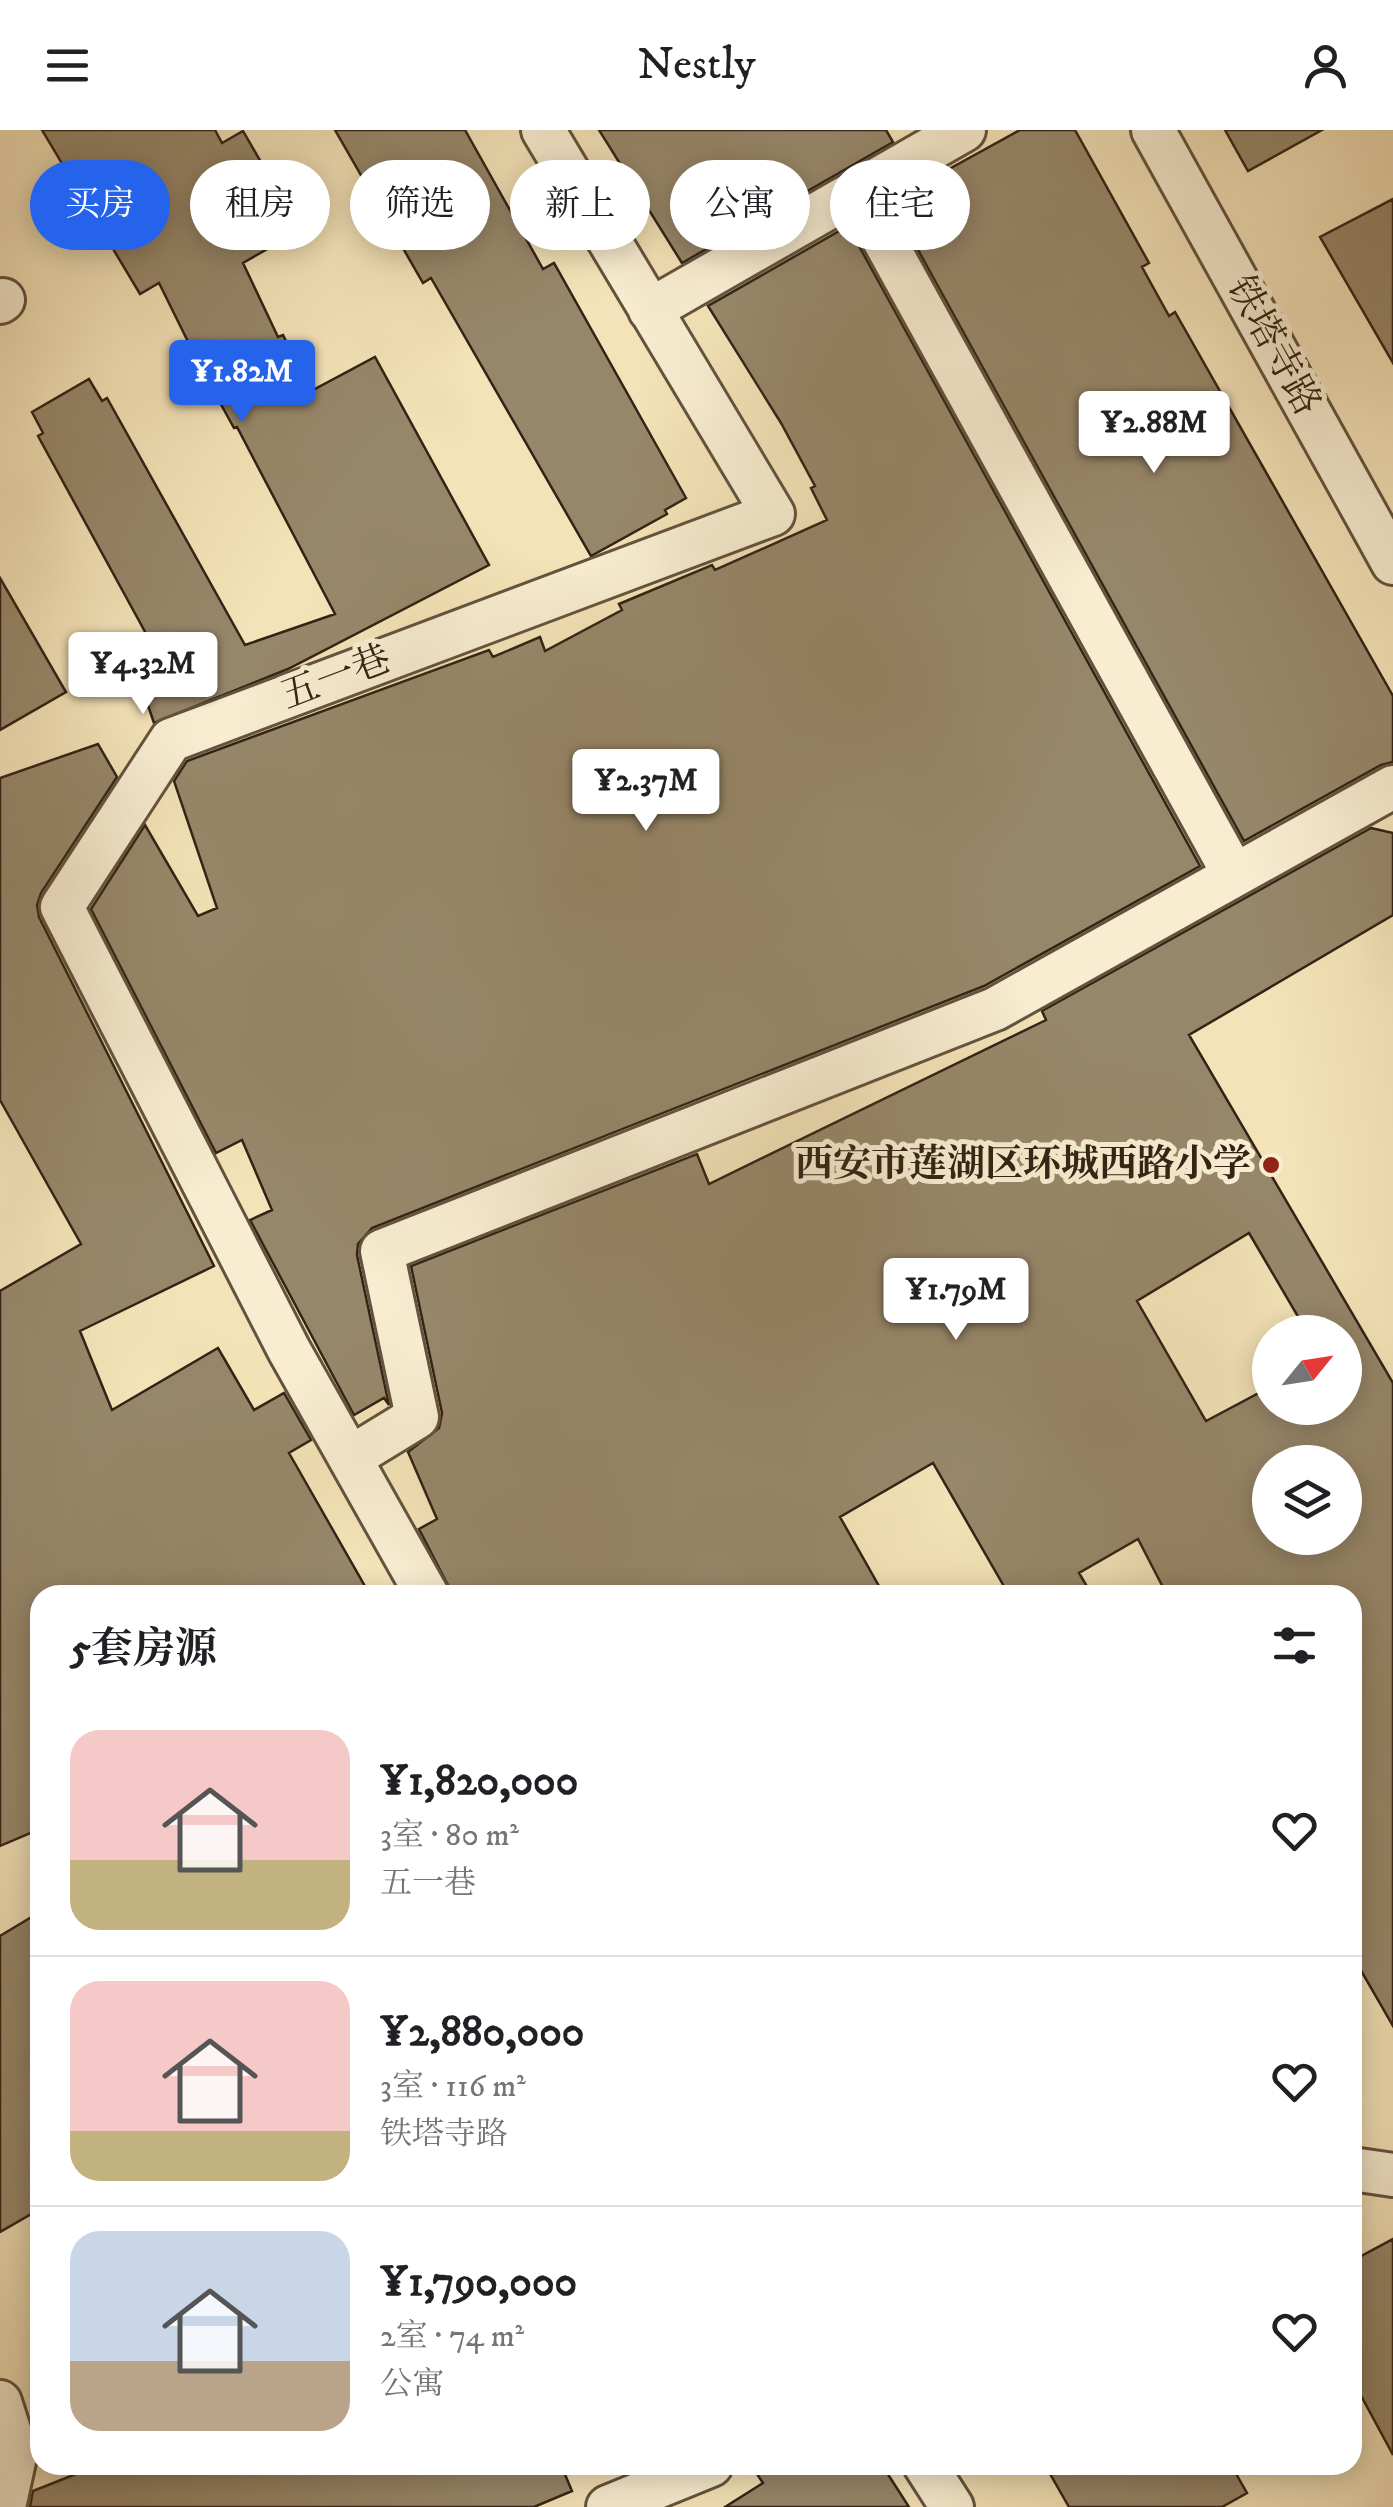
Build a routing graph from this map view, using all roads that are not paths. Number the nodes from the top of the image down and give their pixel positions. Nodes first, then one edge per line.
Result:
1 (543, 130) edge
2 (964, 130) edge
3 (1154, 130) edge
4 (918, 141) edge
5 (895, 160) edge
6 (830, 207) edge
7 (888, 250) edge
8 (650, 310) junction
9 (1393, 563) edge
10 (1393, 787) edge
11 (1233, 873) junction
12 (350, 1458) junction
13 (421, 1585) edge
14 (1362, 2170) edge
15 (1393, 2175) edge
16 (0, 2402) edge
17 (686, 2475) edge
18 (931, 2475) edge
19 (4, 2507) edge
20 (608, 2507) edge
21 (952, 2507) edge

1 - 8 street, 五一巷
2 - 4 street
3 - 9 street, 铁塔寺路
4 - 5 street
6 - 8 street
7 - 11 street
8 - 12 street, 五一巷
10 - 11 street
11 - 12 street
12 - 13 street, 五一巷
14 - 15 street
16 - 19 street
17 - 20 street
18 - 21 street

